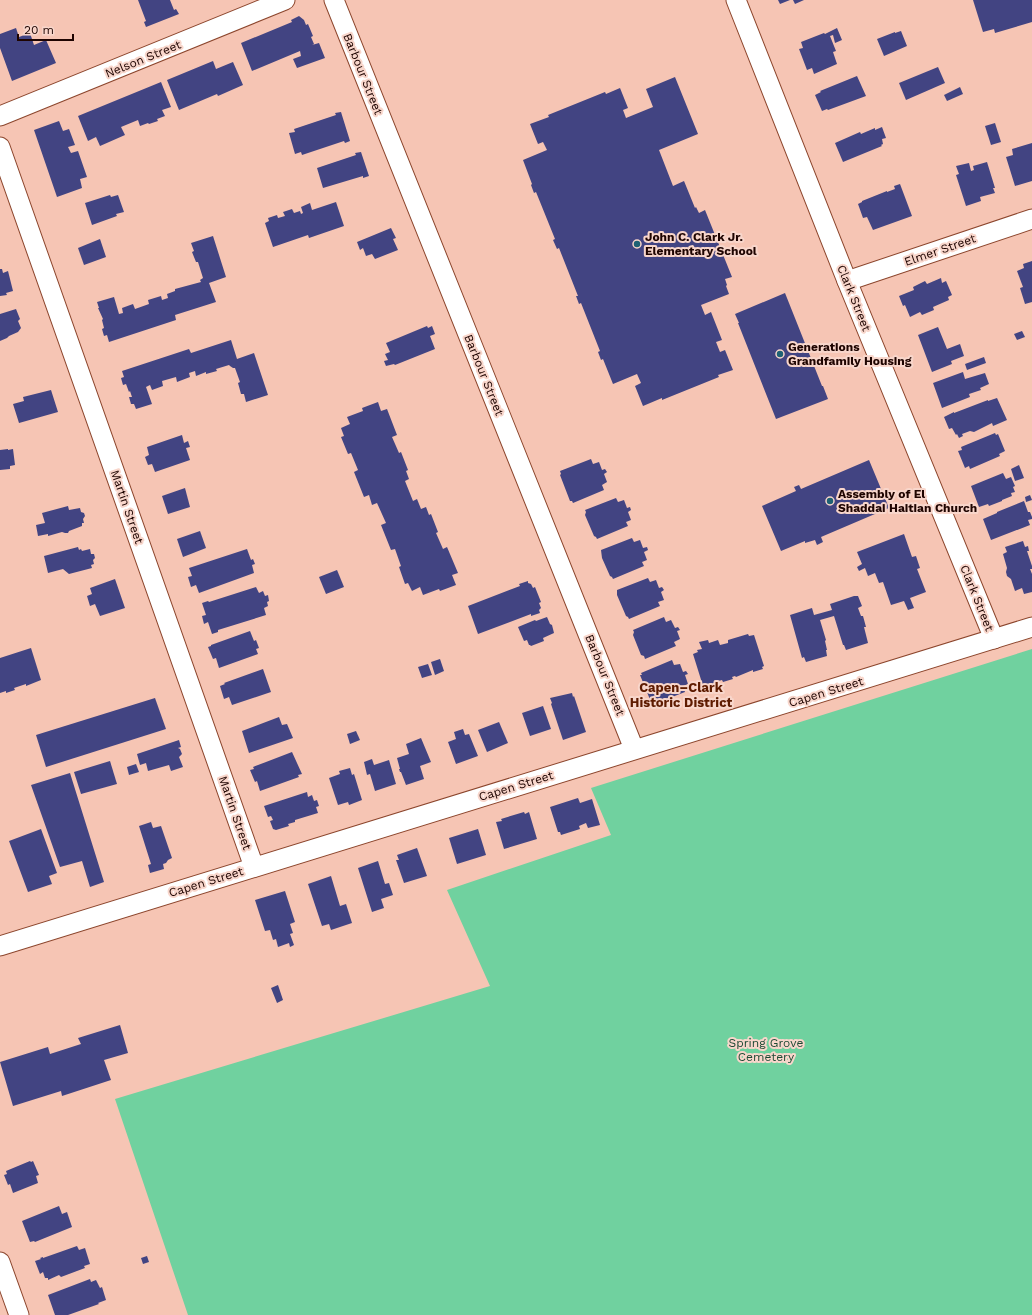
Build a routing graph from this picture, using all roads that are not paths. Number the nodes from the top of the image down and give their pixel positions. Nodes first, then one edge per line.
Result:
1 (285, 0) edge
2 (334, 0) edge
3 (736, 0) edge
4 (0, 116) edge
5 (0, 147) edge
6 (1032, 219) edge
7 (847, 281) junction
8 (1032, 627) edge
9 (994, 639) junction
10 (634, 749) junction
11 (254, 867) junction
12 (0, 946) edge
13 (0, 1262) edge
14 (19, 1315) edge

1 - 4 street, Nelson Street
2 - 10 street, Barbour Street
3 - 7 street, Clark Street
5 - 11 street, Martin Street
6 - 7 street, Elmer Street
7 - 9 street, Clark Street
8 - 9 street, Capen Street
9 - 10 street, Capen Street
10 - 11 street, Capen Street
11 - 12 street, Capen Street
13 - 14 street

